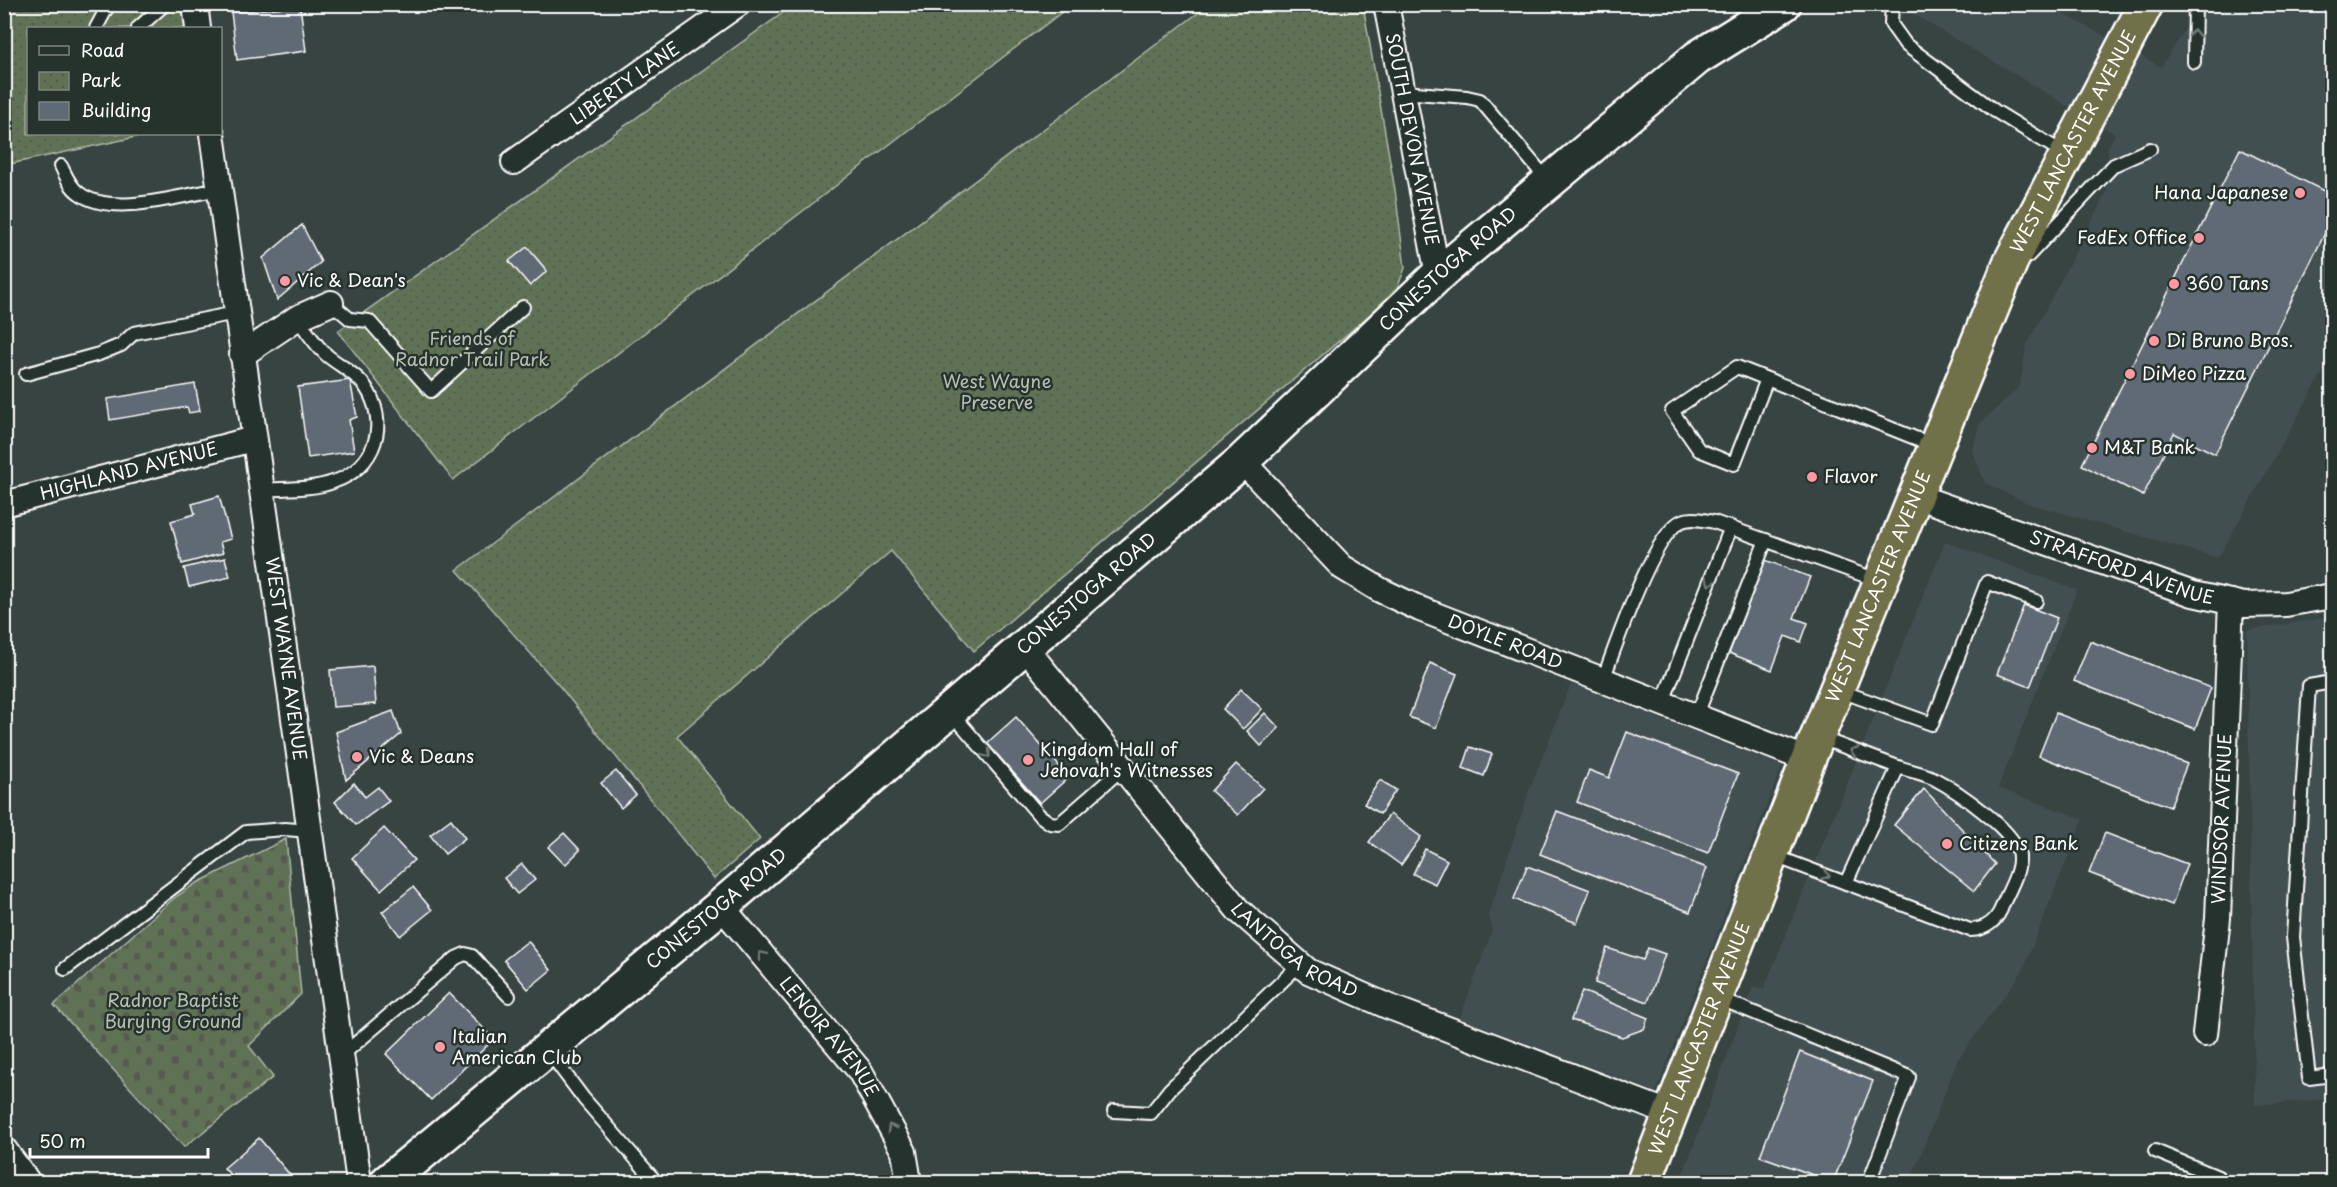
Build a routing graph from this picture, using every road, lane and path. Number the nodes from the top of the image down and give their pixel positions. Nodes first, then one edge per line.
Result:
1 (109, 4) edge
2 (165, 4) edge
3 (195, 4) edge
4 (738, 4) edge
5 (1386, 4) edge
6 (1784, 4) edge
7 (1892, 4) edge
8 (2146, 4) edge
9 (2195, 4) edge
10 (97, 27) edge
11 (139, 27) edge
12 (198, 27) edge
13 (2194, 62) dead end
14 (1402, 92) junction
15 (212, 135) edge
16 (2150, 149) dead end
17 (2066, 155) junction
18 (514, 162) dead end
19 (61, 166) dead end
20 (1550, 182) junction
21 (220, 189) junction
22 (1438, 275) junction
23 (2002, 283) junction
24 (332, 303) joint
25 (523, 307) dead end
26 (236, 313) junction
27 (297, 318) junction
28 (242, 355) junction
29 (26, 374) dead end
30 (1767, 379) junction
31 (253, 439) junction
32 (1936, 447) junction
33 (1242, 461) junction
34 (260, 490) junction
35 (1916, 496) junction
36 (4, 504) edge
37 (1731, 527) junction
38 (1766, 540) junction
39 (1881, 582) junction
40 (2332, 596) edge
41 (2036, 601) dead end
42 (2231, 602) junction
43 (1024, 646) junction
44 (1603, 680) junction
45 (2332, 682) edge
46 (1837, 690) junction
47 (1662, 704) junction
48 (949, 710) junction
49 (1696, 717) junction
50 (1813, 749) junction
51 (1123, 768) junction
52 (1898, 768) junction
53 (309, 831) junction
54 (1771, 854) junction
55 (1846, 883) junction
56 (721, 906) junction
57 (1300, 964) junction
58 (65, 969) dead end
59 (508, 996) dead end
60 (1715, 997) junction
61 (2205, 1034) dead end
62 (548, 1050) junction
63 (341, 1056) junction
64 (2332, 1075) edge
65 (1114, 1111) dead end
66 (1669, 1113) junction
67 (4, 1149) edge
68 (2155, 1151) dead end
69 (28, 1182) edge
70 (359, 1182) edge
71 (387, 1182) edge
72 (656, 1182) edge
73 (909, 1182) edge
74 (1644, 1182) edge
75 (1869, 1182) edge
76 (2219, 1182) edge

1 - 10 lane
2 - 11 lane
3 - 12 street
4 - 18 street, LIBERTY LANE
5 - 14 street, SOUTH DEVON AVENUE
6 - 20 main road, CONESTOGA ROAD
7 - 17 lane
8 - 17 highway, WEST LANCASTER AVENUE
13 -> 9 lane
14 - 20 lane
14 - 22 street, SOUTH DEVON AVENUE
15 - 21 street, WEST WAYNE AVENUE
16 - 23 lane
17 - 23 highway, WEST LANCASTER AVENUE
19 - 21 lane
20 - 22 main road, CONESTOGA ROAD
21 - 26 street, WEST WAYNE AVENUE
22 - 33 main road, CONESTOGA ROAD
23 - 32 highway, WEST LANCASTER AVENUE
24 - 25 lane
24 - 27 street
26 - 28 street, WEST WAYNE AVENUE
26 - 29 lane
27 - 28 street
27 - 34 lane
28 - 31 street, WEST WAYNE AVENUE
30 - 30 lane
30 - 32 lane
31 - 34 street, WEST WAYNE AVENUE
31 - 36 street, HIGHLAND AVENUE
32 - 35 highway, WEST LANCASTER AVENUE
33 - 43 main road, CONESTOGA ROAD
33 - 44 street, DOYLE ROAD
34 - 53 street, WEST WAYNE AVENUE
35 - 39 highway, WEST LANCASTER AVENUE
35 - 42 street, STRAFFORD AVENUE
37 - 38 lane
37 - 44 lane
37 -> 47 lane
38 - 39 lane
38 - 49 lane
39 - 46 highway, WEST LANCASTER AVENUE
40 - 42 street, STRAFFORD AVENUE
41 - 46 lane
42 - 61 street, WINDSOR AVENUE
43 - 48 main road, CONESTOGA ROAD
43 - 51 street, LANTOGA ROAD
44 - 47 street, DOYLE ROAD
45 - 64 lane
46 - 50 highway, WEST LANCASTER AVENUE
47 - 49 street, DOYLE ROAD
48 -> 51 lane
48 - 56 main road, CONESTOGA ROAD
49 - 50 street, DOYLE ROAD
52 -> 50 lane
50 - 54 highway, WEST LANCASTER AVENUE
51 - 57 street, LANTOGA ROAD
52 - 55 lane
52 - 55 lane
53 - 58 lane
53 - 63 street, WEST WAYNE AVENUE
54 -> 55 lane
54 - 60 highway, WEST LANCASTER AVENUE
56 - 62 main road, CONESTOGA ROAD
73 -> 56 street, LENOIR AVENUE
57 - 65 lane
57 - 66 street, LANTOGA ROAD
59 - 63 lane
60 - 66 highway, WEST LANCASTER AVENUE
60 - 75 lane
62 - 71 main road, CONESTOGA ROAD
62 - 72 lane
63 - 70 street, WEST WAYNE AVENUE
66 - 74 highway, WEST LANCASTER AVENUE
67 - 69 street
68 - 76 lane

